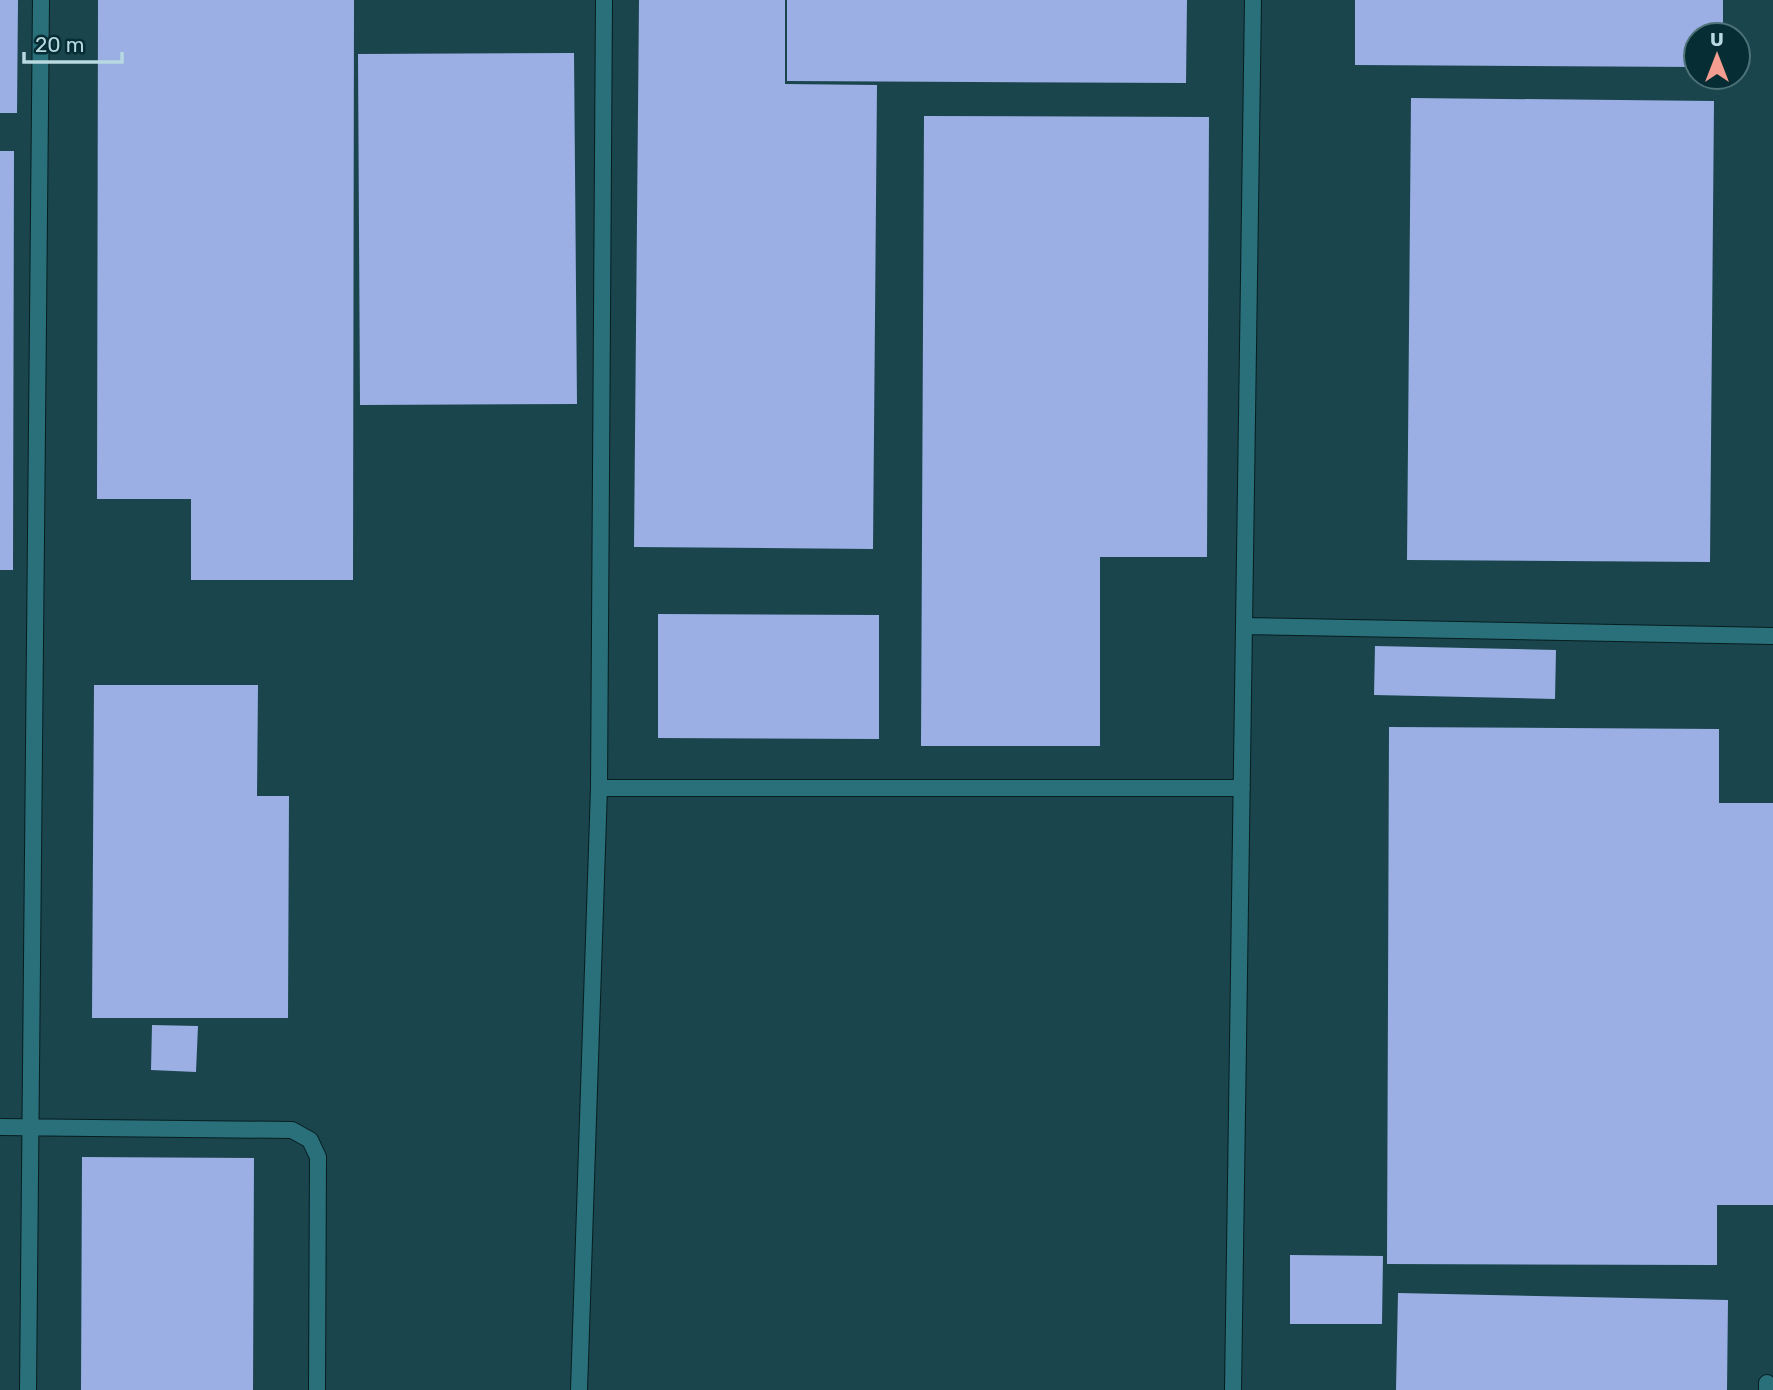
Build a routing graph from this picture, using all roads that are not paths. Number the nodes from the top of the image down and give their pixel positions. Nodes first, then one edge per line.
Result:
1 (41, 0) edge
2 (604, 0) edge
3 (1253, 0) edge
4 (1244, 626) junction
5 (1773, 636) edge
6 (598, 788) junction
7 (1242, 788) junction
8 (0, 1127) edge
9 (29, 1128) junction
10 (28, 1390) edge
11 (317, 1390) edge
12 (579, 1390) edge
13 (1233, 1390) edge

1 - 9 lane
2 - 6 lane
3 - 4 lane
4 - 5 lane
4 - 7 lane
6 - 7 lane
6 - 12 lane
7 - 13 lane
8 - 9 lane
9 - 10 lane
9 - 11 lane

